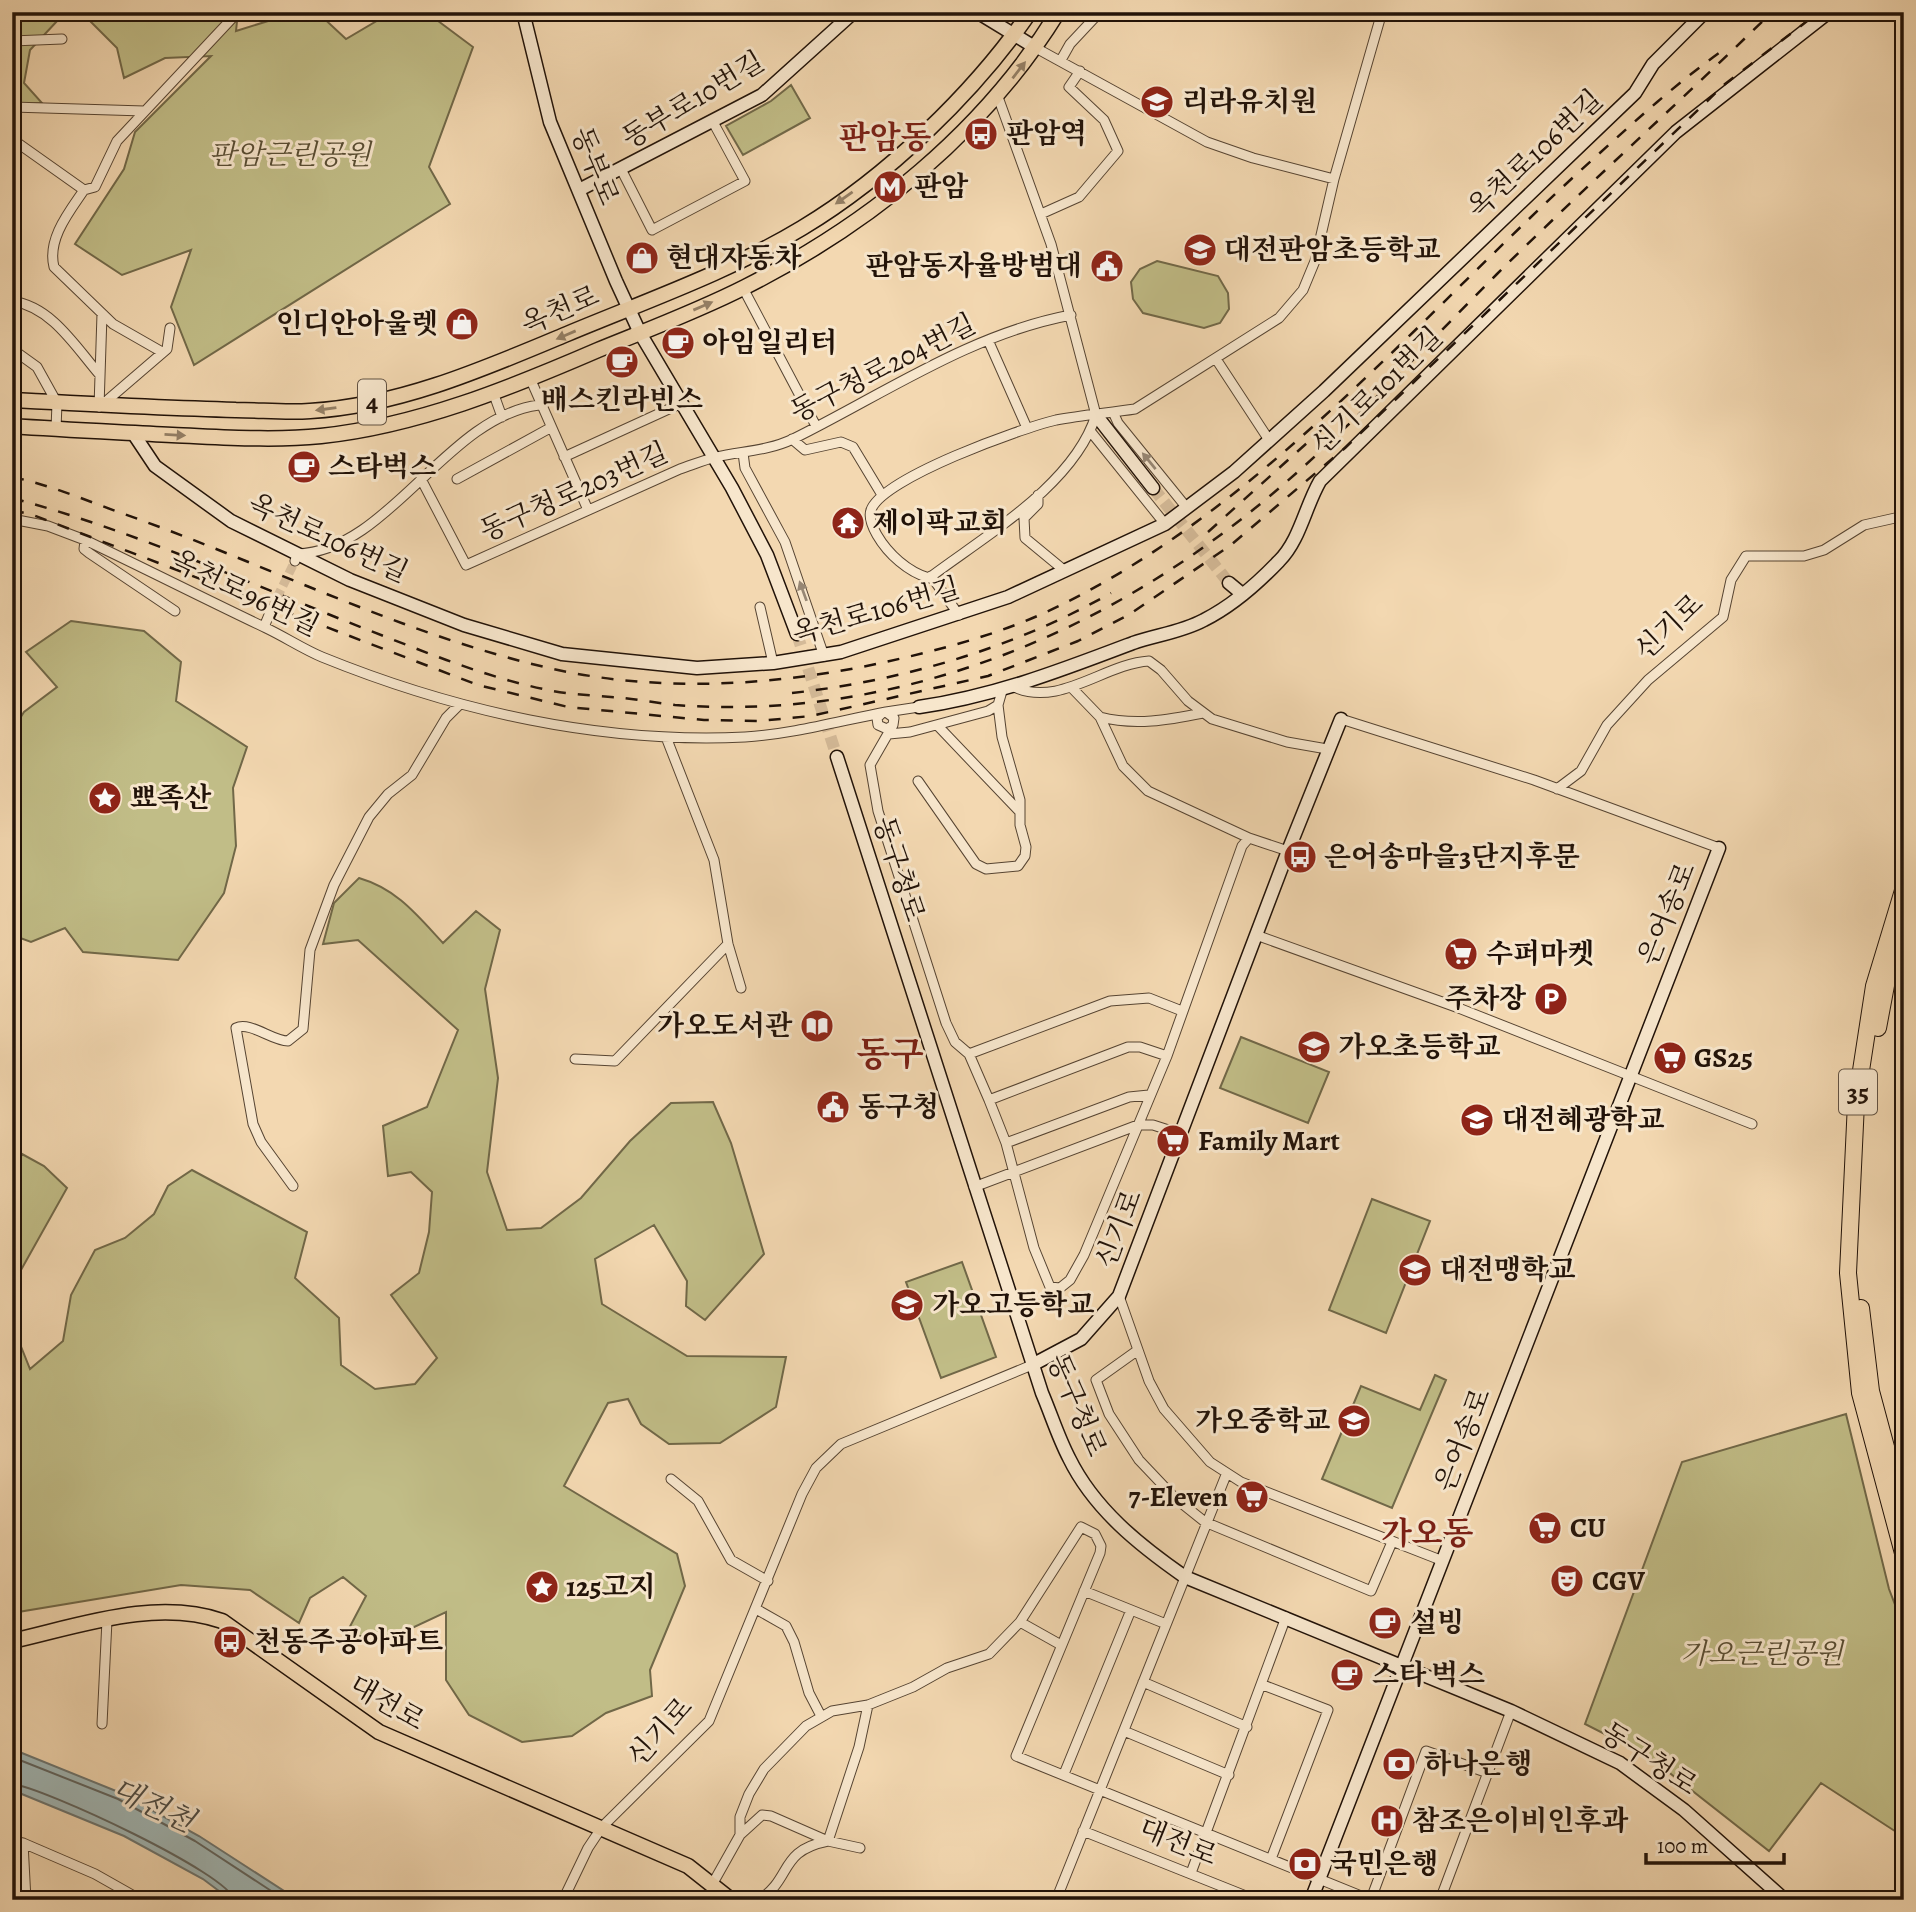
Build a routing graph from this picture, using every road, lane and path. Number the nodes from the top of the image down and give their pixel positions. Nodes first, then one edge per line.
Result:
1 (238, 12) edge
2 (523, 12) edge
3 (854, 12) edge
4 (977, 12) edge
5 (1030, 12) edge
6 (1058, 12) edge
7 (1100, 12) edge
8 (1382, 12) edge
9 (1705, 12) edge
10 (1829, 12) edge
11 (1015, 34) junction
12 (62, 39) dead end
13 (12, 41) edge
14 (1036, 48) junction
15 (1061, 60) junction
16 (1080, 71) junction
17 (998, 97) junction
18 (12, 107) edge
19 (144, 111) junction
20 (713, 122) junction
21 (12, 139) edge
22 (622, 170) junction
23 (1334, 179) junction
24 (84, 190) junction
25 (579, 190) junction
26 (1041, 215) junction
27 (743, 288) junction
28 (12, 301) edge
29 (628, 308) junction
30 (102, 314) junction
31 (1071, 315) junction
32 (170, 328) dead end
33 (640, 332) junction
34 (988, 340) junction
35 (12, 349) edge
36 (162, 352) junction
37 (1216, 359) junction
38 (100, 375) junction
39 (530, 378) junction
40 (493, 392) junction
41 (12, 400) edge
42 (57, 403) junction
43 (682, 403) junction
44 (539, 405) junction
45 (99, 407) junction
46 (1114, 412) junction
47 (1096, 415) junction
48 (502, 417) junction
49 (12, 426) edge
50 (816, 426) junction
51 (550, 428) junction
52 (1027, 428) junction
53 (56, 429) junction
54 (1091, 432) junction
55 (133, 433) junction
56 (792, 439) junction
57 (1269, 440) junction
58 (743, 453) junction
59 (564, 457) junction
60 (714, 457) junction
61 (421, 479) junction
62 (457, 479) dead end
63 (1153, 488) tunnel mouth
64 (883, 495) junction
65 (1038, 495) junction
66 (1187, 508) junction
67 (588, 510) junction
68 (1904, 516) edge
69 (12, 519) edge
70 (1165, 524) junction
71 (85, 540) junction
72 (296, 558) junction
73 (1065, 571) junction
74 (931, 576) junction
75 (1229, 583) tunnel mouth
76 (1241, 593) junction
77 (760, 607) dead end
78 (271, 610) tunnel mouth
79 (175, 611) dead end
80 (958, 615) junction
81 (264, 627) junction
82 (797, 634) tunnel mouth
83 (824, 656) junction
84 (773, 663) junction
85 (1072, 687) junction
86 (1008, 689) junction
87 (460, 704) junction
88 (998, 705) junction
89 (919, 707) junction
90 (884, 712) junction
91 (1203, 713) junction
92 (862, 717) junction
93 (1100, 717) junction
94 (1341, 719) joint
95 (879, 726) junction
96 (937, 726) junction
97 (892, 727) junction
98 (666, 737) junction
99 (881, 745) junction
100 (1327, 748) junction
101 (837, 757) tunnel mouth
102 (918, 781) dead end
103 (1557, 789) junction
104 (1019, 811) junction
105 (1249, 838) junction
106 (1719, 848) joint
107 (1288, 851) junction
108 (1904, 887) edge
109 (1904, 925) edge
110 (1256, 935) junction
111 (728, 944) junction
112 (741, 988) dead end
113 (1182, 1011) junction
114 (969, 1054) junction
115 (1167, 1056) junction
116 (575, 1059) dead end
117 (1630, 1075) junction
118 (1149, 1096) junction
119 (989, 1100) junction
120 (1752, 1124) dead end
121 (1138, 1125) junction
122 (1181, 1134) junction
123 (1006, 1143) junction
124 (1013, 1173) junction
125 (293, 1186) dead end
126 (974, 1187) junction
127 (1119, 1296) junction
128 (1855, 1302) junction
129 (1138, 1350) junction
130 (1032, 1365) junction
131 (1865, 1392) junction
132 (1226, 1475) junction
133 (671, 1479) dead end
134 (1904, 1514) edge
135 (1205, 1522) junction
136 (1392, 1542) junction
137 (1904, 1557) edge
138 (1443, 1560) junction
139 (1185, 1577) junction
140 (768, 1581) junction
141 (1084, 1591) junction
142 (756, 1609) junction
143 (1131, 1610) junction
144 (1286, 1618) junction
145 (107, 1620) junction
146 (1020, 1622) junction
147 (1166, 1624) junction
148 (12, 1641) edge
149 (1062, 1645) junction
150 (1404, 1666) junction
151 (1143, 1682) junction
152 (1263, 1685) junction
153 (868, 1705) junction
154 (1511, 1712) junction
155 (821, 1716) junction
156 (102, 1724) dead end
157 (1247, 1727) junction
158 (1124, 1731) junction
159 (1488, 1773) junction
160 (1064, 1774) junction
161 (1229, 1775) junction
162 (1100, 1789) junction
163 (603, 1828) junction
164 (1083, 1831) junction
165 (1206, 1833) junction
166 (740, 1835) junction
167 (828, 1841) junction
168 (17, 1842) edge
169 (860, 1848) dead end
170 (1270, 1859) junction
171 (1191, 1873) junction
172 (1319, 1880) junction
173 (713, 1884) junction
174 (1781, 1898) edge
175 (26, 1900) edge
176 (141, 1900) edge
177 (563, 1900) edge
178 (731, 1900) edge
179 (759, 1900) edge
180 (1056, 1900) edge
181 (1256, 1900) edge
182 (1311, 1900) edge
183 (1371, 1900) edge
184 (1440, 1900) edge

1 - 19 street
2 - 25 main road, 동부로
3 - 20 main road, 동부로10번길
4 - 11 main road
5 - 11 main road, 옥천로 / 4
6 - 14 main road, 옥천로 / 4
7 - 15 street
8 - 23 street
9 - 57 main road, 옥천로106번길
10 - 76 main road, 신기로101번길
11 - 14 main road
11 -> 29 main road, 옥천로 / 4
12 - 13 street
14 - 15 street
17 -> 14 main road, 옥천로 / 4
15 - 16 street
16 - 23 street
16 - 26 street
17 - 26 street
17 - 27 main road, 옥천로 / 4
18 - 19 street
19 - 24 street
20 - 22 main road, 동부로10번길
20 - 22 street
21 - 24 street
22 - 25 main road, 동부로10번길
23 - 37 street
24 - 30 street
25 - 29 main road, 동부로
26 - 31 street
33 -> 27 main road, 옥천로 / 4
27 - 50 street
28 - 38 street
29 - 33 main road, 동부로
29 -> 45 main road, 옥천로 / 4
30 - 36 street
30 - 38 street
31 - 34 street, 동구청로204번길
31 - 47 street
32 - 36 street
33 - 39 main road, 옥천로 / 4
33 - 43 main road
34 - 50 street, 동구청로204번길
34 - 52 street
35 - 42 street
36 - 45 street
37 - 46 street
37 - 57 street
38 - 45 street
39 - 40 main road, 옥천로 / 4
39 - 44 street, 옥천로
40 - 48 street
55 -> 40 main road, 옥천로 / 4
41 - 42 main road, 옥천로 / 4
42 - 45 main road, 옥천로 / 4
42 - 53 street
43 - 59 street
43 - 60 main road
44 - 48 street
44 - 51 street, 옥천로
46 - 47 street
66 -> 46 street
47 - 52 street
47 - 54 street
47 - 63 main road
48 - 61 street
49 - 53 main road, 옥천로 / 4
50 - 56 street, 동구청로204번길
51 - 59 street, 옥천로
51 - 62 street
52 - 64 street
53 - 55 main road, 옥천로 / 4
54 - 65 street
54 - 70 street
55 - 72 main road, 옥천로106번길
56 - 58 street, 동구청로204번길
56 - 64 street
57 - 66 main road, 옥천로106번길
58 - 60 street, 동구청로204번길
83 -> 58 street
59 - 67 street, 옥천로
60 - 67 street, 동구청로203번길
60 - 82 main road
61 - 67 street, 동구청로203번길
61 - 72 street
64 - 74 street
65 - 73 street
65 - 74 street
66 - 70 main road, 옥천로106번길
68 - 103 street, 신기로
69 - 71 street, 옥천로96번길
70 - 73 main road, 옥천로106번길
71 - 79 street
71 - 81 street, 옥천로96번길
72 - 84 main road, 옥천로106번길
73 - 80 main road, 옥천로106번길
74 - 80 street
75 - 76 main road
76 - 86 main road, 신기로101번길
77 - 84 street
78 - 81 street
80 - 83 main road, 옥천로106번길
81 - 87 street, 옥천로96번길
83 - 84 main road, 옥천로106번길
85 - 86 street
85 - 91 street
85 - 93 street
86 - 88 street
86 - 89 main road, 신기로101번길
87 - 98 street, 옥천로96번길
87 - 125 street
88 - 96 street
88 - 104 street
89 - 90 street, 옥천로96번길
89 - 97 street
90 - 92 street, 옥천로96번길
90 - 95 street
90 - 97 street
91 - 93 street
91 - 100 street
92 - 95 street
92 - 98 street, 옥천로96번길
93 - 105 street
94 - 100 main road, 신기로
94 - 103 street, 신기로
95 - 97 street
95 - 99 street
96 - 97 street
96 - 104 street
97 - 99 street
98 - 111 street
99 - 114 street
100 - 107 main road, 신기로
101 - 126 main road, 동구청로
102 - 104 street
103 - 106 street, 신기로
105 - 107 street
105 - 113 street
106 - 117 main road, 은어송로
107 - 110 main road, 신기로
108 - 128 highway, 35
109 - 128 highway, 35
110 - 117 street
110 - 122 main road, 신기로
111 - 112 street
111 - 116 street
113 - 114 street
113 - 115 street
114 - 119 street
115 - 118 street
115 - 119 street
117 - 120 street
117 - 138 main road, 은어송로
118 - 121 street
118 - 123 street
119 - 123 street
121 - 122 street
121 - 124 street
121 - 124 street
122 - 127 main road, 신기로
123 - 124 street
124 - 126 street
126 - 130 main road, 동구청로
127 - 129 street
127 - 130 main road, 신기로
128 - 131 highway, 35
129 - 132 street
129 - 135 street
130 - 139 main road, 동구청로
130 - 140 street, 신기로
131 - 134 highway, 35
131 - 137 highway, 35
132 - 135 street
132 - 136 street
133 - 140 street
135 - 136 street
135 - 139 street
136 - 138 street
138 - 150 main road, 은어송로
139 - 144 main road, 동구청로
139 - 147 street
140 - 142 street, 신기로
141 - 143 street
141 - 146 street
141 - 149 street
142 - 155 street
142 - 163 street, 신기로
143 - 147 street
143 - 160 street
144 - 150 main road, 동구청로
144 - 152 street
145 - 148 main road, 대전로
145 - 156 street
145 - 163 main road, 대전로
146 - 149 street
146 - 153 street
147 - 151 street
149 - 160 street
150 - 154 main road, 동구청로
150 - 172 main road, 은어송로
151 - 157 street
151 - 158 street
152 - 157 street
152 - 170 street
153 - 155 street
153 - 167 street
154 - 159 street
154 - 174 main road, 동구청로
155 - 166 street
157 - 161 street
158 - 161 street
158 - 162 street
159 - 183 street
159 - 184 street
160 - 162 street
161 - 165 street
162 - 164 street
162 - 165 street
163 - 173 main road, 대전로
163 - 177 street, 신기로
164 - 171 street, 대전로
164 - 180 street
165 - 170 street
165 - 171 street
166 - 167 street
166 - 173 street
167 - 169 street
167 - 179 street
168 - 175 street
168 - 176 street
170 - 172 street
171 - 181 street, 대전로
172 - 182 main road, 은어송로
172 - 183 street
173 - 178 main road, 대전로

